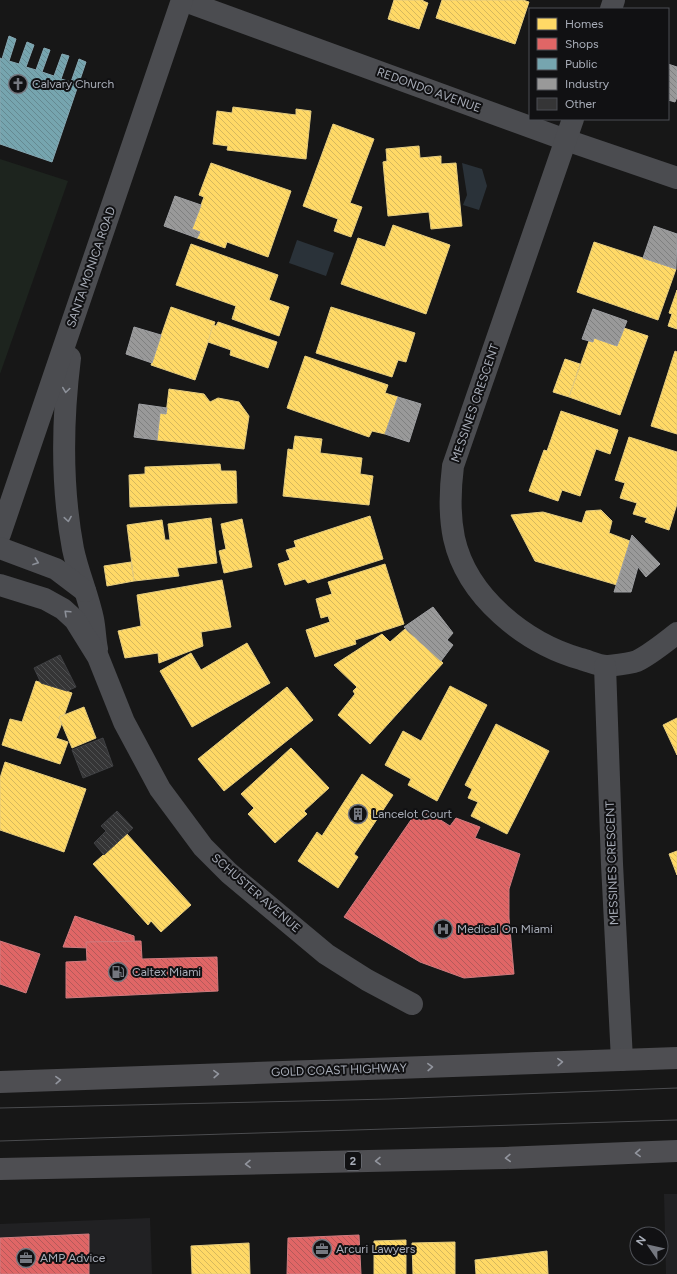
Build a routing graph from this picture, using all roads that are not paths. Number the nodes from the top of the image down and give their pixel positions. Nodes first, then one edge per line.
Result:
1 (182, 0) edge
2 (573, 120) edge
3 (566, 140) junction
4 (677, 178) edge
5 (77, 309) junction
6 (0, 534) edge
7 (0, 548) edge
8 (0, 585) edge
9 (85, 591) junction
10 (677, 633) edge
11 (98, 657) junction
12 (605, 666) junction
13 (412, 1004) dead end
14 (677, 1058) edge
15 (622, 1060) junction
16 (0, 1082) edge
17 (677, 1151) edge
18 (0, 1169) edge

1 - 3 street, REDONDO AVENUE
1 - 5 street, SANTA MONICA ROAD
2 - 3 street, MESSINES CRESCENT
3 - 4 street, REDONDO AVENUE
3 - 12 street, MESSINES CRESCENT
5 - 6 street, SANTA MONICA ROAD
5 -> 9 street, SCHUSTER AVENUE
7 -> 9 street
11 -> 8 street, SCHUSTER AVENUE
9 - 11 street, SCHUSTER AVENUE
10 - 12 street, MESSINES CRESCENT
11 - 13 street, SCHUSTER AVENUE
12 - 15 street, MESSINES CRESCENT
14 - 15 highway, GOLD COAST HIGHWAY
16 -> 15 highway, GOLD COAST HIGHWAY
17 -> 18 highway, 2

